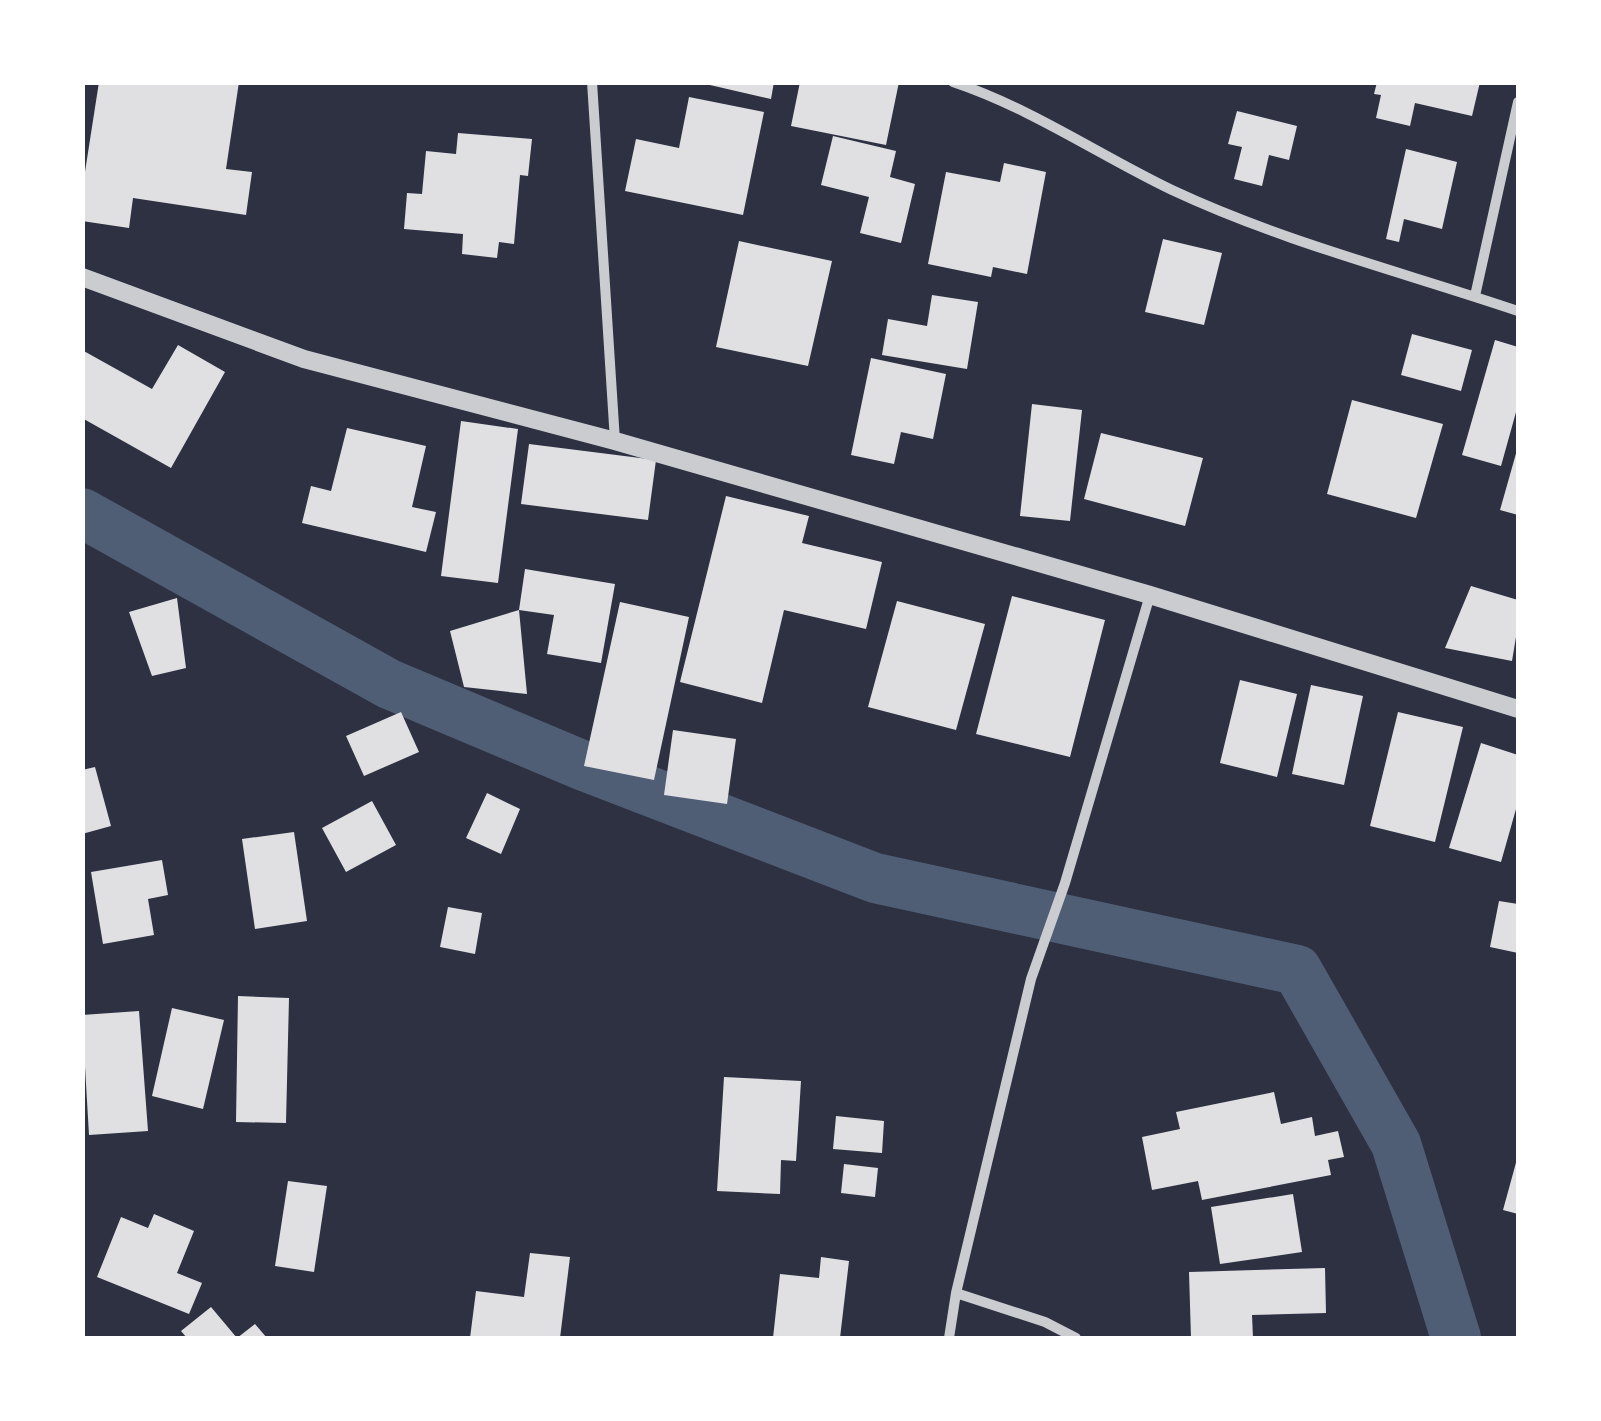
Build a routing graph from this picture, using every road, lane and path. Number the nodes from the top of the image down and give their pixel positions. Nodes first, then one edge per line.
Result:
1 (592, 82) edge
2 (953, 82) edge
3 (1518, 102) edge
4 (82, 277) edge
5 (1474, 296) junction
6 (1518, 311) edge
7 (616, 441) junction
8 (1150, 595) junction
9 (1518, 709) edge
10 (956, 1293) junction
11 (949, 1338) edge
12 (1076, 1338) edge

1 - 7 street
2 - 5 street
3 - 5 street
4 - 7 street
5 - 6 street
7 - 8 street
8 - 9 street
8 - 10 street
10 - 11 street
10 - 12 street

